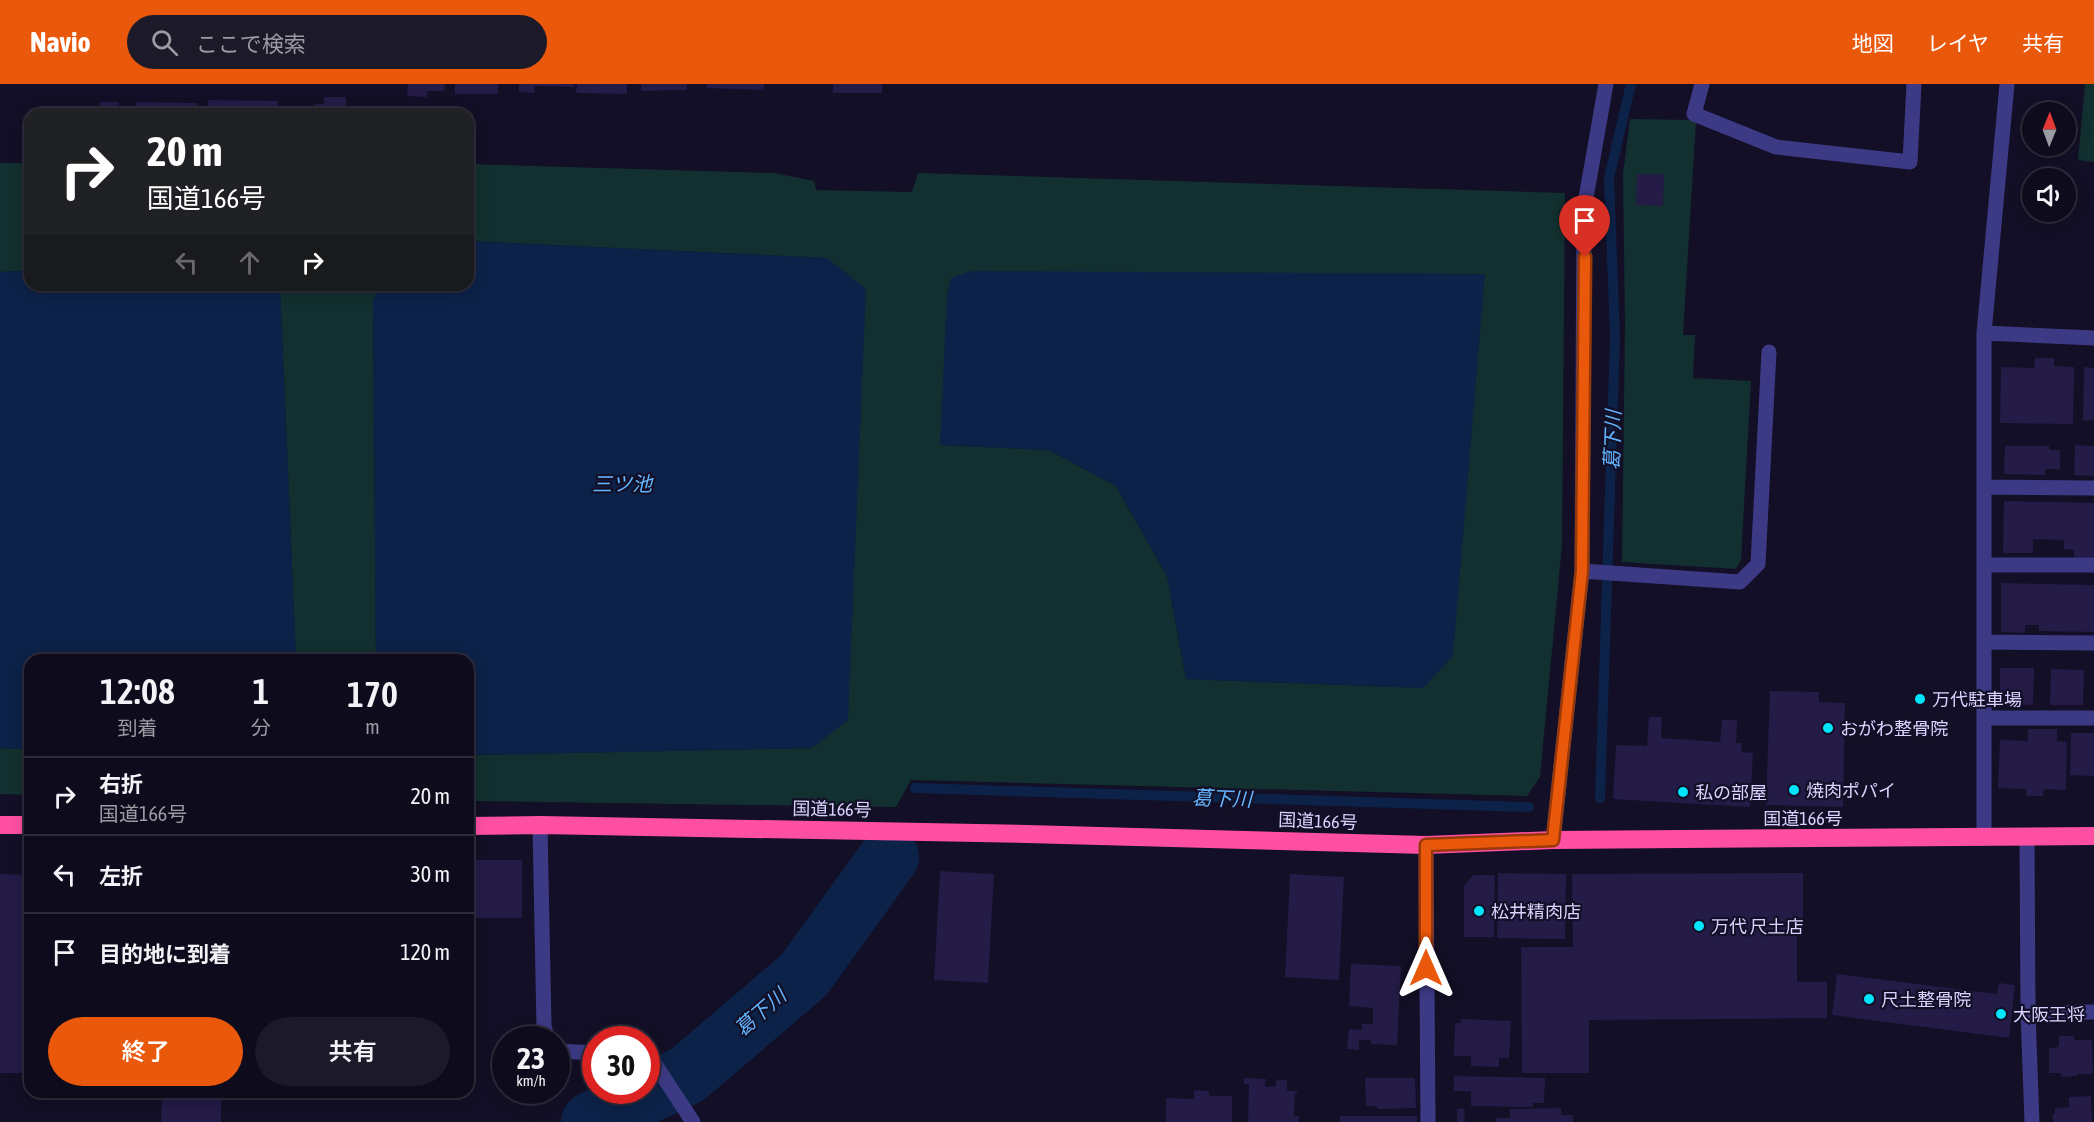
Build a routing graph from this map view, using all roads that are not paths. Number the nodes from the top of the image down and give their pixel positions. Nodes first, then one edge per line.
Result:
1 (1606, 84) edge
2 (1702, 84) edge
3 (1914, 84) edge
4 (2007, 84) edge
5 (1984, 333) junction
6 (2094, 338) edge
7 (1769, 352) dead end
8 (1984, 487) junction
9 (2094, 488) edge
10 (1984, 565) junction
11 (2094, 566) edge
12 (1582, 571) junction
13 (1984, 642) junction
14 (2094, 644) edge
15 (1984, 718) junction
16 (2094, 718) edge
17 (0, 825) edge
18 (24, 825) edge
19 (540, 825) junction
20 (474, 826) edge
21 (2094, 836) edge
22 (1984, 838) junction
23 (2027, 838) junction
24 (1553, 840) junction
25 (1426, 845) junction
26 (2094, 1011) edge
27 (2028, 1013) junction
28 (544, 1026) edge
29 (660, 1074) edge
30 (693, 1122) edge
31 (1428, 1122) edge
32 (2032, 1122) edge

1 - 12 street
2 - 3 street
4 - 5 street
5 - 6 street
5 - 8 street
7 - 12 street
8 - 9 street
8 - 10 street
10 - 11 street
10 - 13 street
12 - 24 street
13 - 14 street
13 - 15 street
15 - 16 street
15 - 22 street
17 - 18 highway
19 - 20 highway, 国道166号
19 - 25 highway, 国道166号
19 - 28 street
21 - 23 highway, 国道166号
22 - 23 highway, 国道166号
22 - 24 highway, 国道166号
23 - 27 street
24 - 25 highway, 国道166号
25 - 31 street
26 - 27 street
27 - 32 street
29 - 30 street

